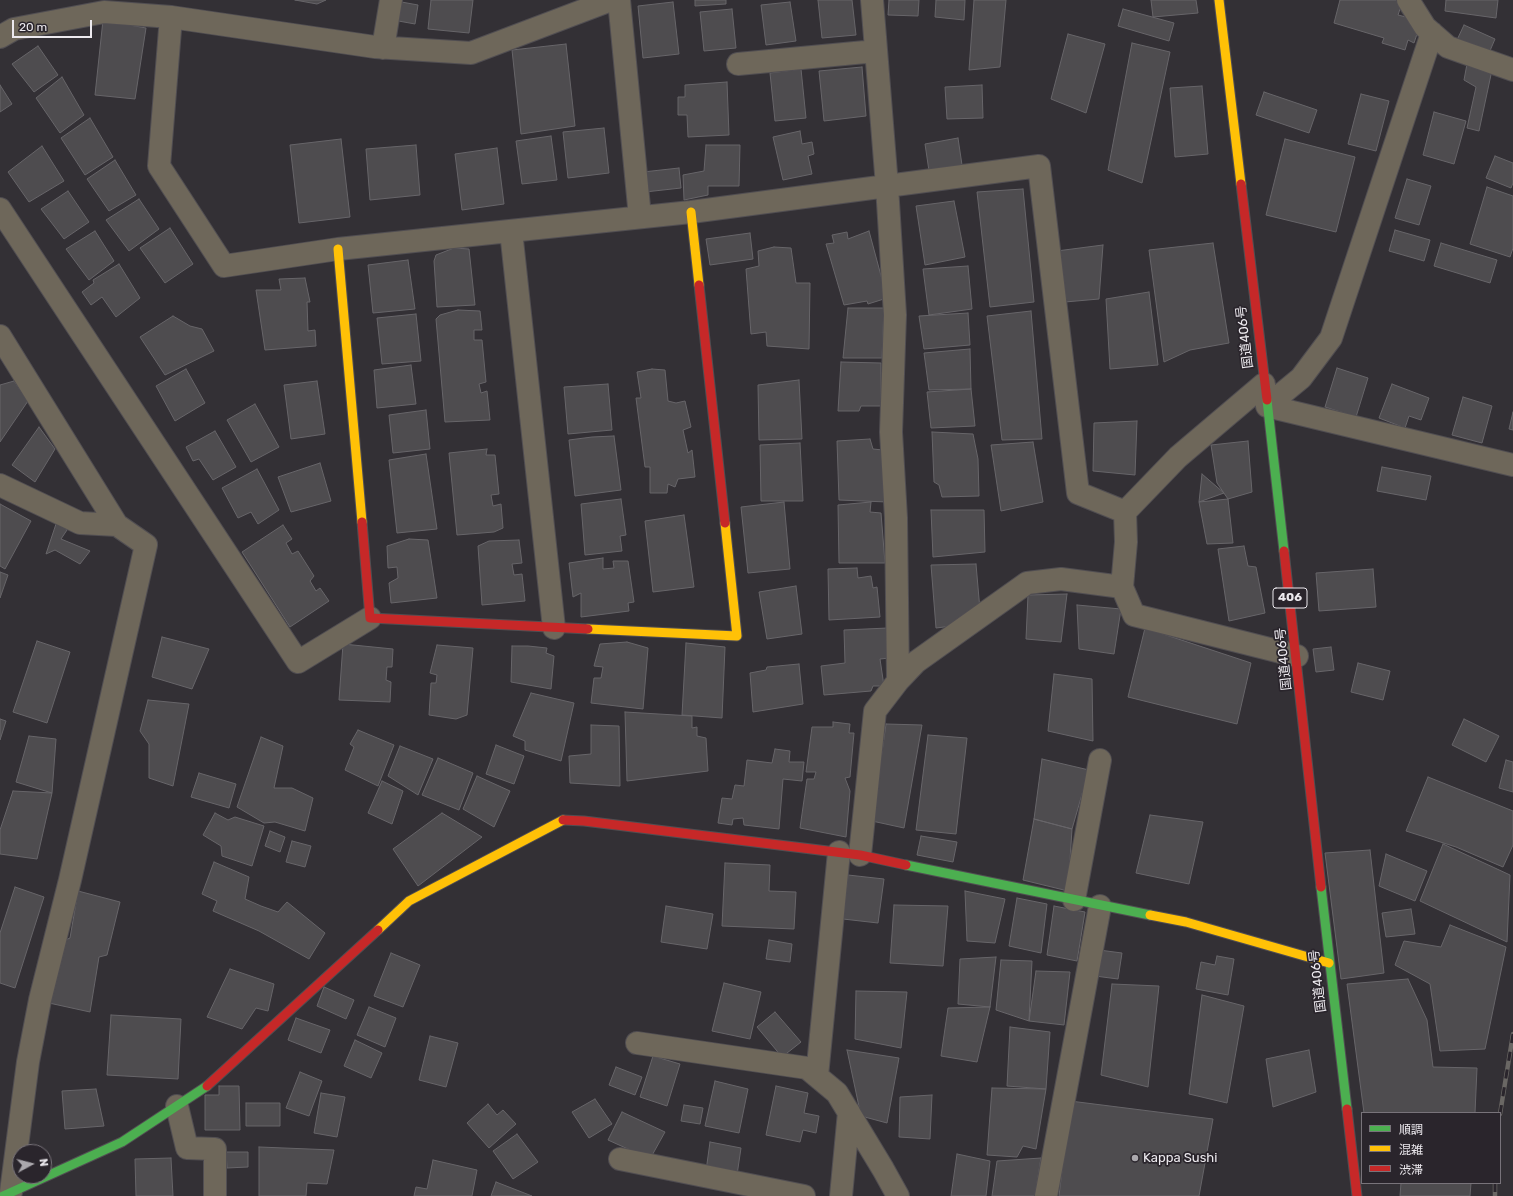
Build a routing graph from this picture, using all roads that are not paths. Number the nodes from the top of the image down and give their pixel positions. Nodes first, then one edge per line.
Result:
1 (391, 0) edge
2 (611, 0) edge
3 (619, 0) edge
4 (872, 0) edge
5 (1219, 0) edge
6 (1408, 0) edge
7 (171, 17) junction
8 (1432, 33) junction
9 (0, 37) edge
10 (383, 48) junction
11 (876, 51) junction
12 (738, 64) dead end
13 (1513, 70) edge
14 (887, 186) junction
15 (0, 209) edge
16 (691, 212) junction
17 (640, 217) junction
18 (511, 231) junction
19 (338, 249) junction
20 (0, 336) edge
21 (1264, 384) junction
22 (1267, 406) junction
23 (1513, 465) edge
24 (0, 485) edge
25 (1125, 512) junction
26 (117, 525) junction
27 (1122, 587) junction
28 (370, 618) junction
29 (554, 628) junction
30 (1297, 656) junction
31 (898, 680) junction
32 (1100, 760) dead end
33 (838, 852) junction
34 (860, 855) junction
35 (1074, 900) junction
36 (1100, 906) junction
37 (1329, 963) junction
38 (637, 1043) dead end
39 (817, 1076) junction
40 (178, 1106) junction
41 (849, 1112) junction
42 (620, 1159) dead end
43 (7, 1194) edge
44 (215, 1196) edge
45 (804, 1196) edge
46 (841, 1196) edge
47 (898, 1196) edge
48 (1046, 1196) edge
49 (1357, 1196) edge

1 - 10 street
2 - 10 street
3 - 17 street
4 - 11 street
5 - 21 main road, 国道406号 / 406
6 - 8 street
7 - 9 street
7 - 10 street
7 - 19 street
8 - 13 street
8 - 22 street
11 - 12 street
11 - 14 street
14 - 16 street
14 - 25 street
14 - 31 street
15 - 28 street
16 - 17 street
16 - 29 main road
17 - 18 street
18 - 19 street
18 - 29 street
19 - 28 main road
20 - 26 street
21 - 22 main road, 国道406号 / 406
21 - 25 street
22 - 23 street
22 - 30 main road, 国道406号 / 406
24 - 26 street
25 - 27 street
26 - 43 street
27 - 30 street
27 - 31 street
28 - 29 main road
30 - 37 main road, 国道406号 / 406
31 - 34 street
32 - 35 street
33 - 34 main road
33 - 39 street
33 - 40 main road
34 - 35 main road
35 - 36 main road
36 - 37 main road
36 - 48 street
37 - 49 main road, 国道406号 / 406
38 - 39 street
39 - 41 street
40 - 43 main road
40 - 44 street
41 - 46 street
41 - 47 street
42 - 45 street

